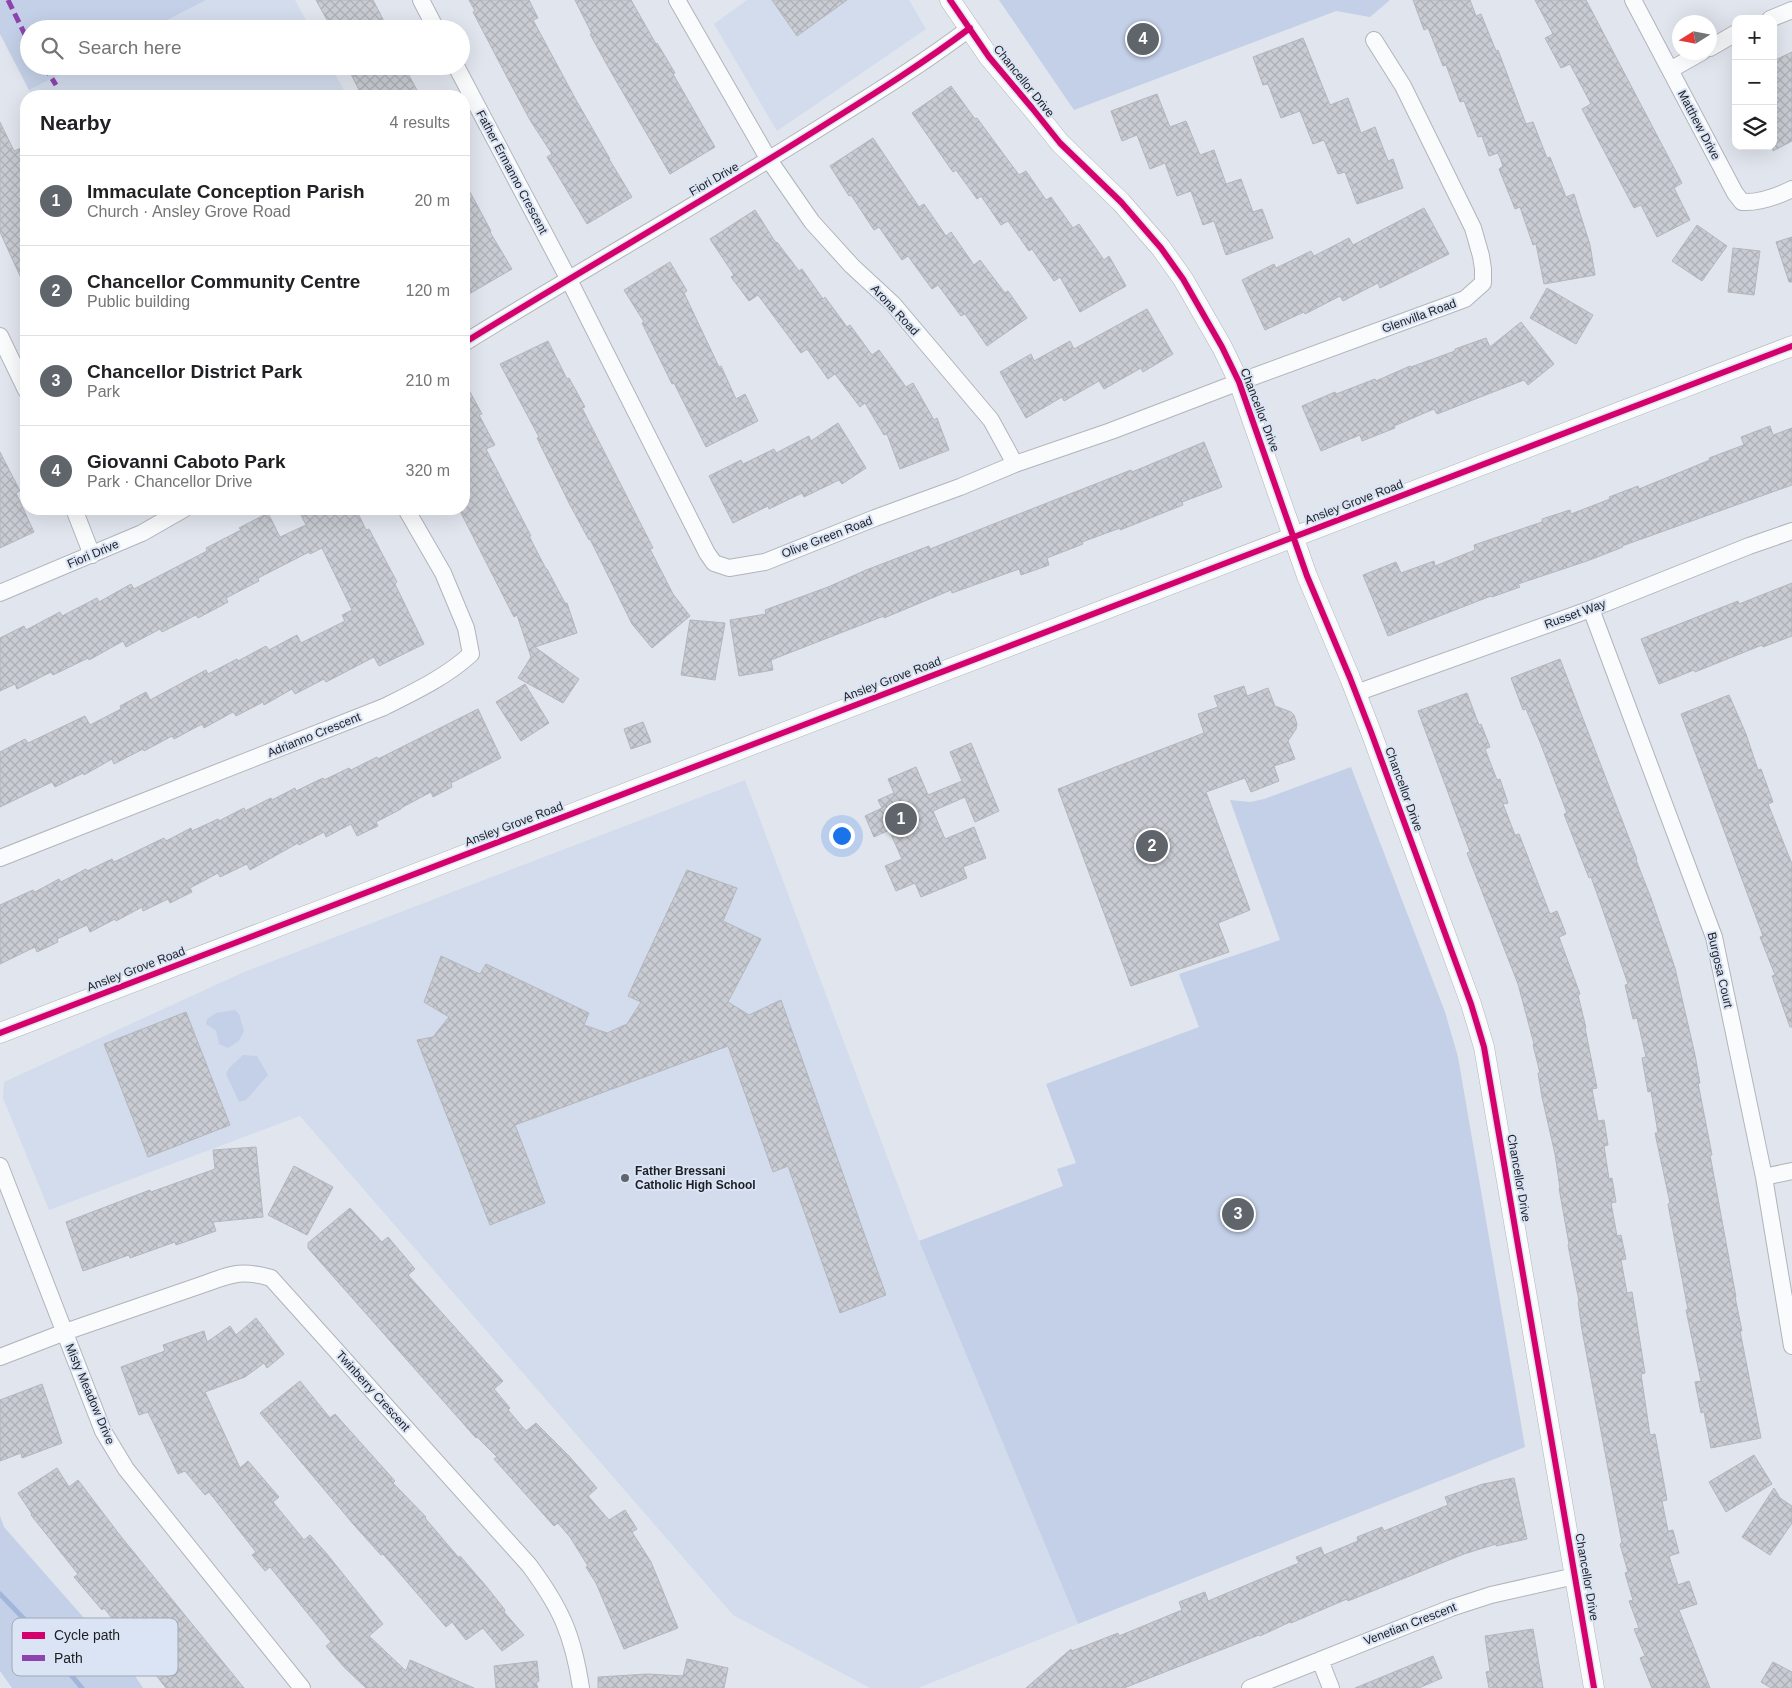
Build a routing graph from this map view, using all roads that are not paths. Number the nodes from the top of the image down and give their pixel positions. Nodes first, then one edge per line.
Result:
1 (421, 0) edge
2 (677, 0) edge
3 (950, 0) edge
4 (1633, 0) edge
5 (1792, 10) edge
6 (1777, 16) edge
7 (431, 20) edge
8 (970, 28) junction
9 (1732, 35) edge
10 (1374, 40) dead end
11 (1717, 44) edge
12 (1688, 60) edge
13 (1670, 70) junction
14 (461, 75) edge
15 (469, 90) edge
16 (470, 92) edge
17 (769, 160) junction
18 (1792, 189) edge
19 (568, 278) junction
20 (0, 336) edge
21 (470, 339) edge
22 (1792, 346) edge
23 (20, 378) edge
24 (1239, 382) junction
25 (1015, 464) junction
26 (76, 515) edge
27 (174, 515) edge
28 (409, 515) edge
29 (1792, 532) edge
30 (1294, 537) junction
31 (92, 555) junction
32 (0, 593) edge
33 (1591, 608) junction
34 (1356, 693) junction
35 (0, 858) edge
36 (0, 1033) edge
37 (0, 1166) edge
38 (1792, 1171) edge
39 (1764, 1177) junction
40 (64, 1332) junction
41 (1792, 1346) edge
42 (0, 1357) edge
43 (1575, 1576) junction
44 (1320, 1660) junction
45 (302, 1688) edge
46 (581, 1688) edge
47 (1250, 1688) edge
48 (1331, 1688) edge
49 (1594, 1688) edge

1 - 7 street
2 - 17 street
3 - 8 street, Chancellor Drive
4 - 13 street, Matthew Drive
5 - 6 street
8 - 17 street, Fiori Drive
8 - 24 street, Chancellor Drive
9 - 11 street
10 - 24 street, Glenvilla Road
12 - 13 street
13 - 18 street, Matthew Drive
14 - 15 street, Father Ermanno Crescent
16 - 19 street, Father Ermanno Crescent
17 - 19 street, Fiori Drive
17 - 25 street, Arona Road
19 - 21 street, Fiori Drive
19 - 25 street, Olive Green Road
20 - 23 street
22 - 30 street, Ansley Grove Road
24 - 25 street, Olive Green Road
24 - 30 street, Chancellor Drive
26 - 31 street
27 - 31 street, Fiori Drive
28 - 35 street, Adrianno Crescent
29 - 33 street, Russet Way
30 - 34 street, Chancellor Drive
30 - 36 street, Ansley Grove Road
31 - 32 street, Fiori Drive
33 - 34 street, Russet Way
33 - 39 street, Burgosa Court
34 - 43 street, Chancellor Drive
37 - 40 street, Misty Meadow Drive
38 - 39 street
39 - 41 street, Burgosa Court
40 - 42 street, Twinberry Crescent
40 - 45 street, Misty Meadow Drive
40 - 46 street, Twinberry Crescent
43 - 44 street, Venetian Crescent
43 - 49 street, Chancellor Drive
44 - 47 street, Venetian Crescent
44 - 48 street

